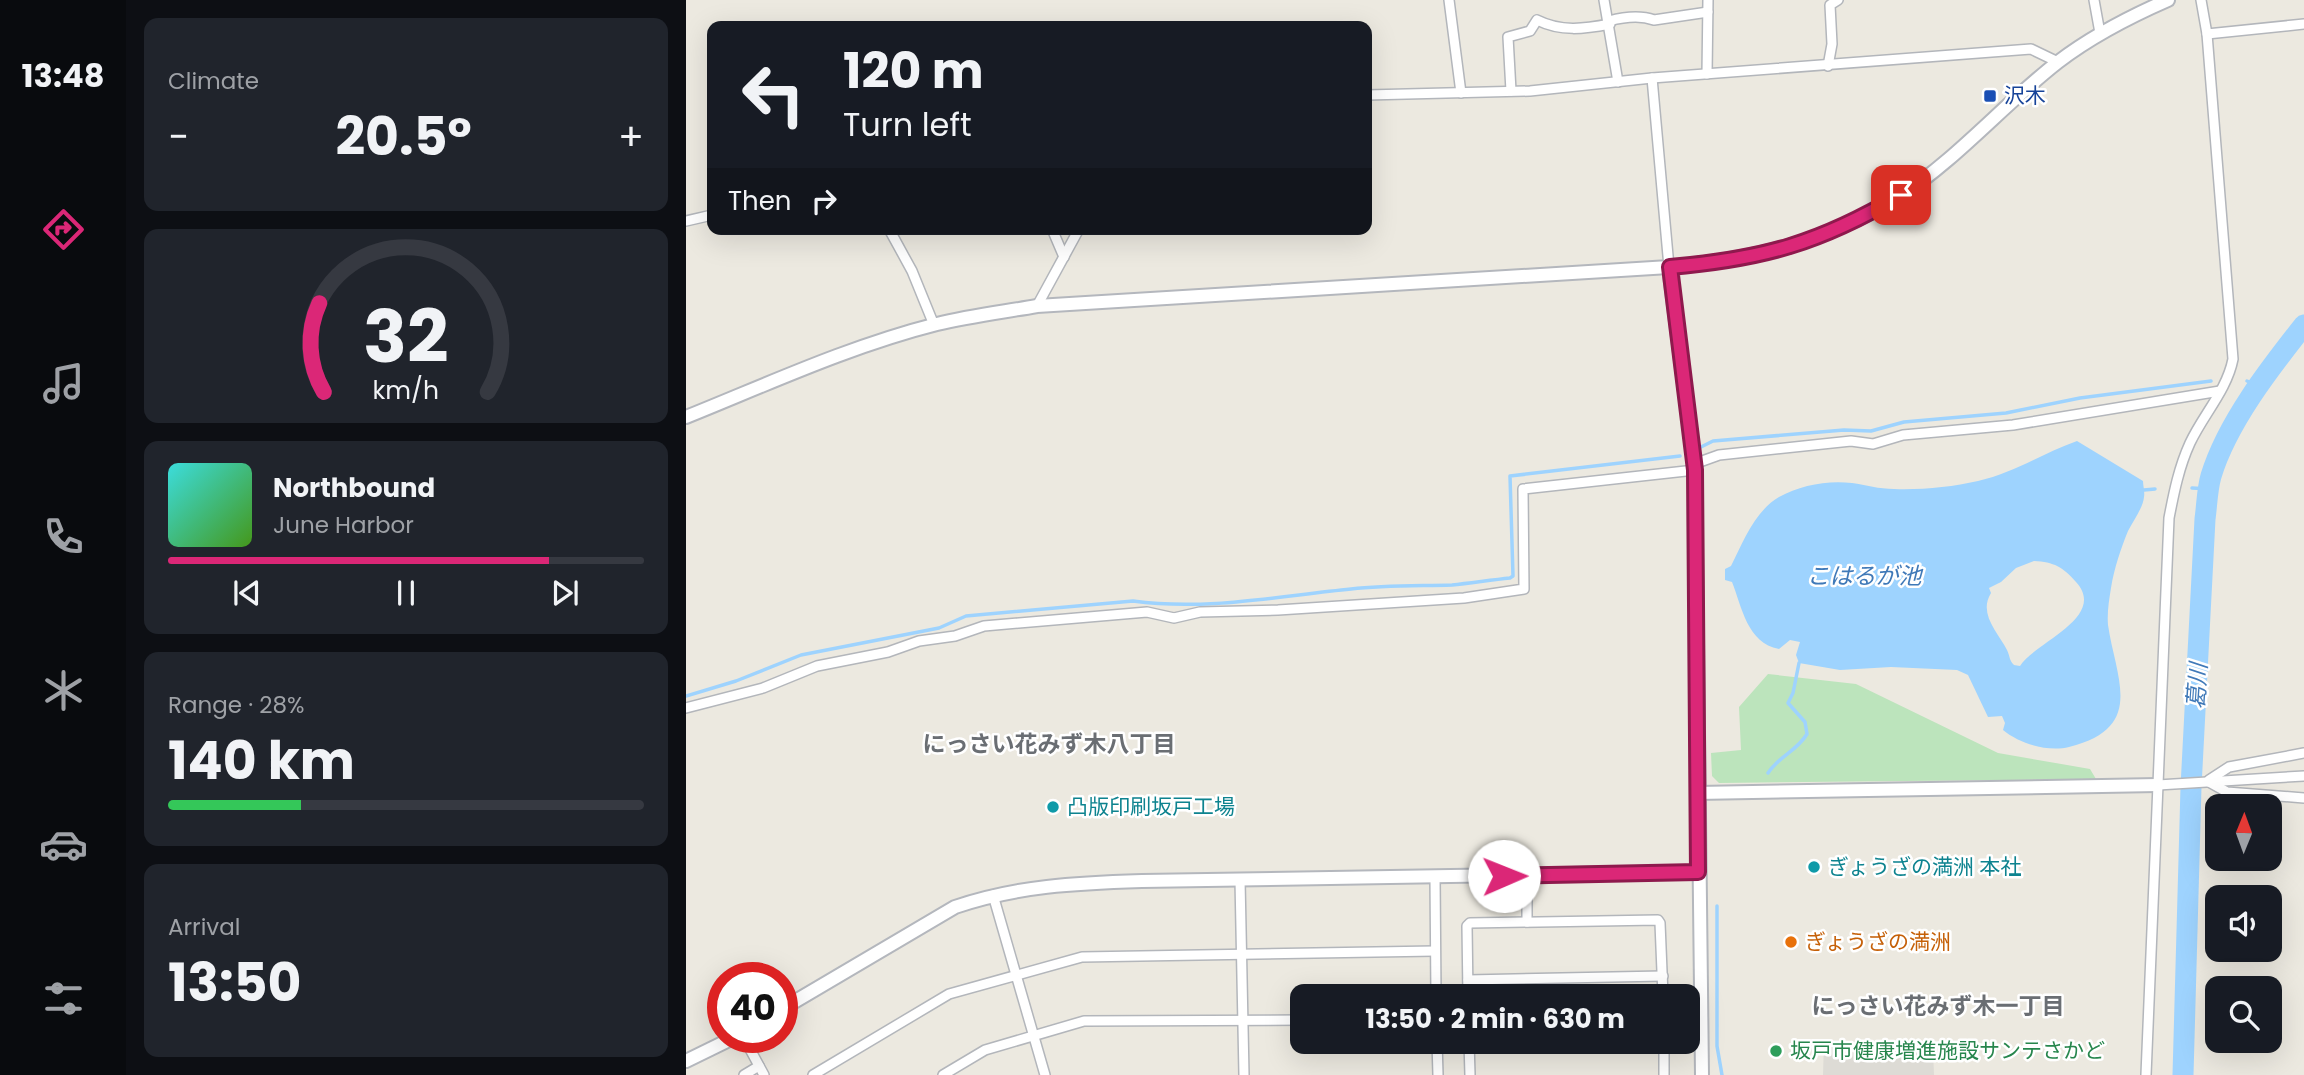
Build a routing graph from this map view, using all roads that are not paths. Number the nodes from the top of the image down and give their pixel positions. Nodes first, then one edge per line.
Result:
1 (1449, 0) edge
2 (1604, 0) edge
3 (1708, 0) edge
4 (1838, 0) edge
5 (2094, 0) edge
6 (2168, 0) edge
7 (2201, 0) edge
8 (1708, 12) junction
9 (1609, 23) junction
10 (2304, 24) edge
11 (2100, 33) junction
12 (2207, 34) junction
13 (2058, 62) junction
14 (1829, 65) junction
15 (1707, 75) junction
16 (1652, 78) junction
17 (1618, 82) junction
18 (1511, 91) junction
19 (1461, 93) junction
20 (1372, 96) edge
21 (707, 216) edge
22 (686, 221) edge
23 (892, 235) edge
24 (1054, 235) edge
25 (1076, 235) edge
26 (1063, 257) junction
27 (1670, 267) junction
28 (1037, 306) junction
29 (934, 325) junction
30 (2220, 391) junction
31 (686, 417) edge
32 (1694, 467) junction
33 (686, 708) edge
34 (2304, 753) edge
35 (2304, 776) edge
36 (2206, 781) junction
37 (2164, 784) junction
38 (1697, 793) junction
39 (2304, 798) edge
40 (1698, 872) junction
41 (1527, 876) junction
42 (1435, 877) junction
43 (1240, 880) junction
44 (993, 895) junction
45 (1527, 922) junction
46 (1435, 951) junction
47 (1242, 955) junction
48 (1017, 976) junction
49 (1663, 976) junction
50 (1468, 980) junction
51 (1436, 984) edge
52 (1468, 984) edge
53 (1663, 984) edge
54 (798, 1000) edge
55 (1290, 1020) edge
56 (1243, 1021) junction
57 (1702, 1034) joint
58 (1034, 1036) junction
59 (707, 1051) edge
60 (752, 1053) edge
61 (1437, 1054) edge
62 (1469, 1054) edge
63 (1664, 1054) edge
64 (686, 1061) edge
65 (761, 1071) edge
66 (744, 1075) edge
67 (813, 1075) edge
68 (943, 1075) edge
69 (1045, 1075) edge
70 (1244, 1075) edge
71 (1438, 1075) edge
72 (1470, 1075) edge
73 (1664, 1075) edge
74 (1702, 1075) edge
75 (2146, 1075) edge

1 - 19 street
2 - 9 street
3 - 8 street
4 - 14 street
5 - 11 street
6 - 11 street
7 - 12 street
8 - 9 street
8 - 15 street
9 - 17 street
9 - 18 street
10 - 12 street
11 - 13 street
12 - 30 street
13 - 14 street
13 - 27 street
14 - 15 street
15 - 16 street
16 - 17 street
16 - 27 street
17 - 18 street
18 - 19 street
19 - 20 street
21 - 22 street
23 - 29 street
24 - 26 street
25 - 26 street
26 - 28 street
27 - 28 street
27 - 32 street
28 - 29 street
29 - 31 street
30 - 32 street
30 - 37 street
32 - 33 street
32 - 38 street
34 - 36 street
35 - 36 street
36 - 37 street
36 - 39 street
37 - 38 street
37 - 75 street
38 - 40 street
40 - 41 street
40 - 57 street
41 - 42 street
41 - 45 street
42 - 43 street
42 - 46 street
43 - 44 street
43 - 47 street
44 - 48 street
44 - 54 street
45 - 49 street
45 - 50 street
46 - 47 street
46 - 51 street
47 - 48 street
47 - 56 street
48 - 58 street
48 - 67 street
49 - 50 street
49 - 53 street
50 - 52 street
55 - 56 street
56 - 58 street
56 - 70 street
57 - 74 street
58 - 68 street
58 - 69 street
59 - 64 street
60 - 65 street
61 - 71 street
62 - 72 street
63 - 73 street
65 - 66 street

